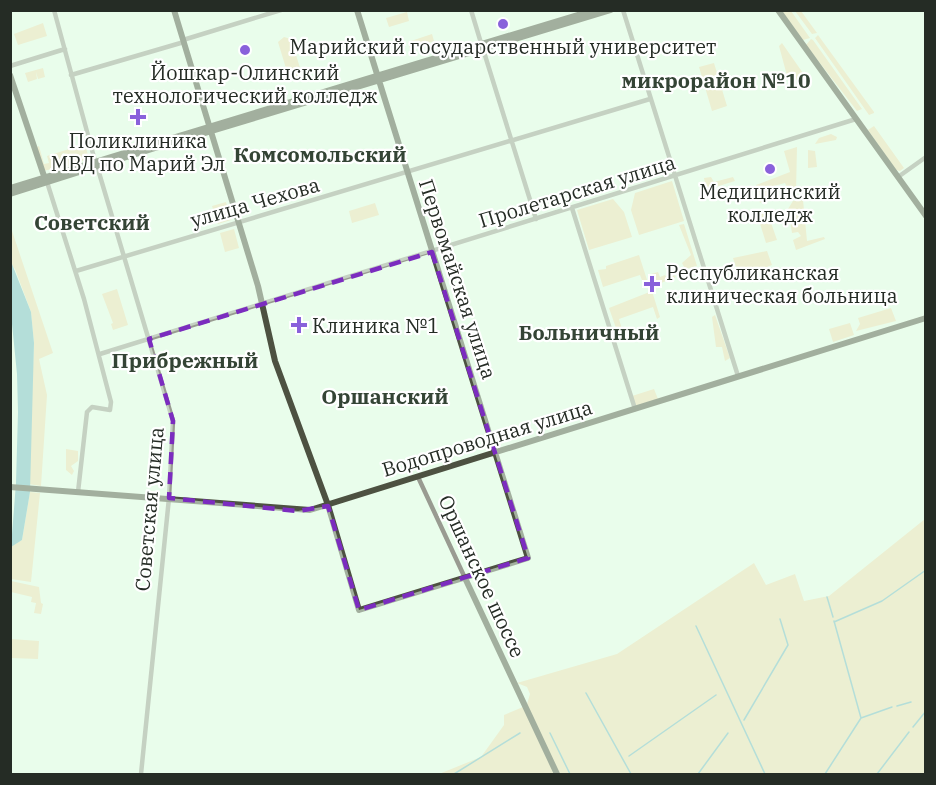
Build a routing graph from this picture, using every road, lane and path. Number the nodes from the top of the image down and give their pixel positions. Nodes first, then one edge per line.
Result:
1 (54, 10) edge
2 (174, 10) edge
3 (281, 10) edge
4 (357, 10) edge
5 (471, 10) edge
6 (594, 10) edge
7 (611, 10) edge
8 (623, 10) edge
9 (778, 10) edge
10 (184, 41) junction
11 (482, 46) junction
12 (64, 50) junction
13 (10, 66) edge
14 (10, 75) edge
15 (71, 75) junction
16 (378, 79) junction
17 (650, 99) junction
18 (856, 119) junction
19 (210, 129) junction
20 (512, 141) junction
21 (926, 157) edge
22 (96, 163) junction
23 (407, 172) junction
24 (674, 176) junction
25 (897, 177) junction
26 (46, 179) junction
27 (10, 188) edge
28 (10, 194) edge
29 (572, 208) junction
30 (926, 216) edge
31 (536, 219) junction
32 (238, 222) junction
33 (432, 252) junction
34 (125, 256) junction
35 (76, 271) junction
36 (262, 305) junction
37 (926, 318) edge
38 (149, 339) junction
39 (100, 354) junction
40 (738, 376) junction
41 (635, 409) junction
42 (495, 453) junction
43 (418, 477) junction
44 (10, 487) edge
45 (78, 492) junction
46 (169, 498) junction
47 (328, 506) junction
48 (465, 578) junction
49 (141, 774) edge
50 (557, 774) edge

1 - 12 street, Советская улица
2 - 10 main road
3 - 10 street
4 - 16 main road, Первомайская улица
5 - 11 street
6 - 11 main road
7 - 11 main road
8 - 17 street
9 - 18 main road
10 - 15 street
10 - 19 main road
11 - 16 main road
11 - 20 street
12 - 13 street
12 - 15 street, Советская улица
14 - 26 main road
15 - 22 street, Советская улица
16 - 19 main road
16 - 23 main road, Первомайская улица
17 - 20 street, улица Чехова
17 - 24 street
18 - 24 street, Пролетарская улица
18 - 25 main road
19 - 22 main road
19 - 32 main road
20 - 23 street, улица Чехова
20 - 31 street
21 - 25 street
22 - 26 main road
22 - 34 street, Советская улица
23 - 32 street, улица Чехова
23 - 33 main road, Первомайская улица
24 - 29 street, Пролетарская улица
24 - 40 street
25 - 30 main road
26 - 27 main road
26 - 28 main road
26 - 35 street
29 - 31 street, Пролетарская улица
29 - 41 street
31 - 33 street, Пролетарская улица
32 - 34 street, улица Чехова
32 - 36 main road
33 - 36 street, Пролетарская улица
33 - 42 main road, Первомайская улица
34 - 35 street, улица Чехова
34 - 38 street, Советская улица
35 - 39 street
36 - 38 street, Пролетарская улица
36 - 47 main road
37 - 40 main road, Водопроводная улица
38 - 39 street, Пролетарская улица
38 - 46 street, Советская улица
39 - 45 street
40 - 41 main road, Водопроводная улица
41 - 42 main road, Водопроводная улица
42 - 43 main road, Водопроводная улица
42 - 48 main road, Первомайская улица
43 - 47 main road, Водопроводная улица
43 - 48 street, Оршанское шоссе
44 - 45 main road, Водопроводная улица
45 - 46 main road, Водопроводная улица
46 - 47 main road, Водопроводная улица
46 - 49 street, Советская улица
47 - 48 main road
48 - 50 main road, Оршанское шоссе

